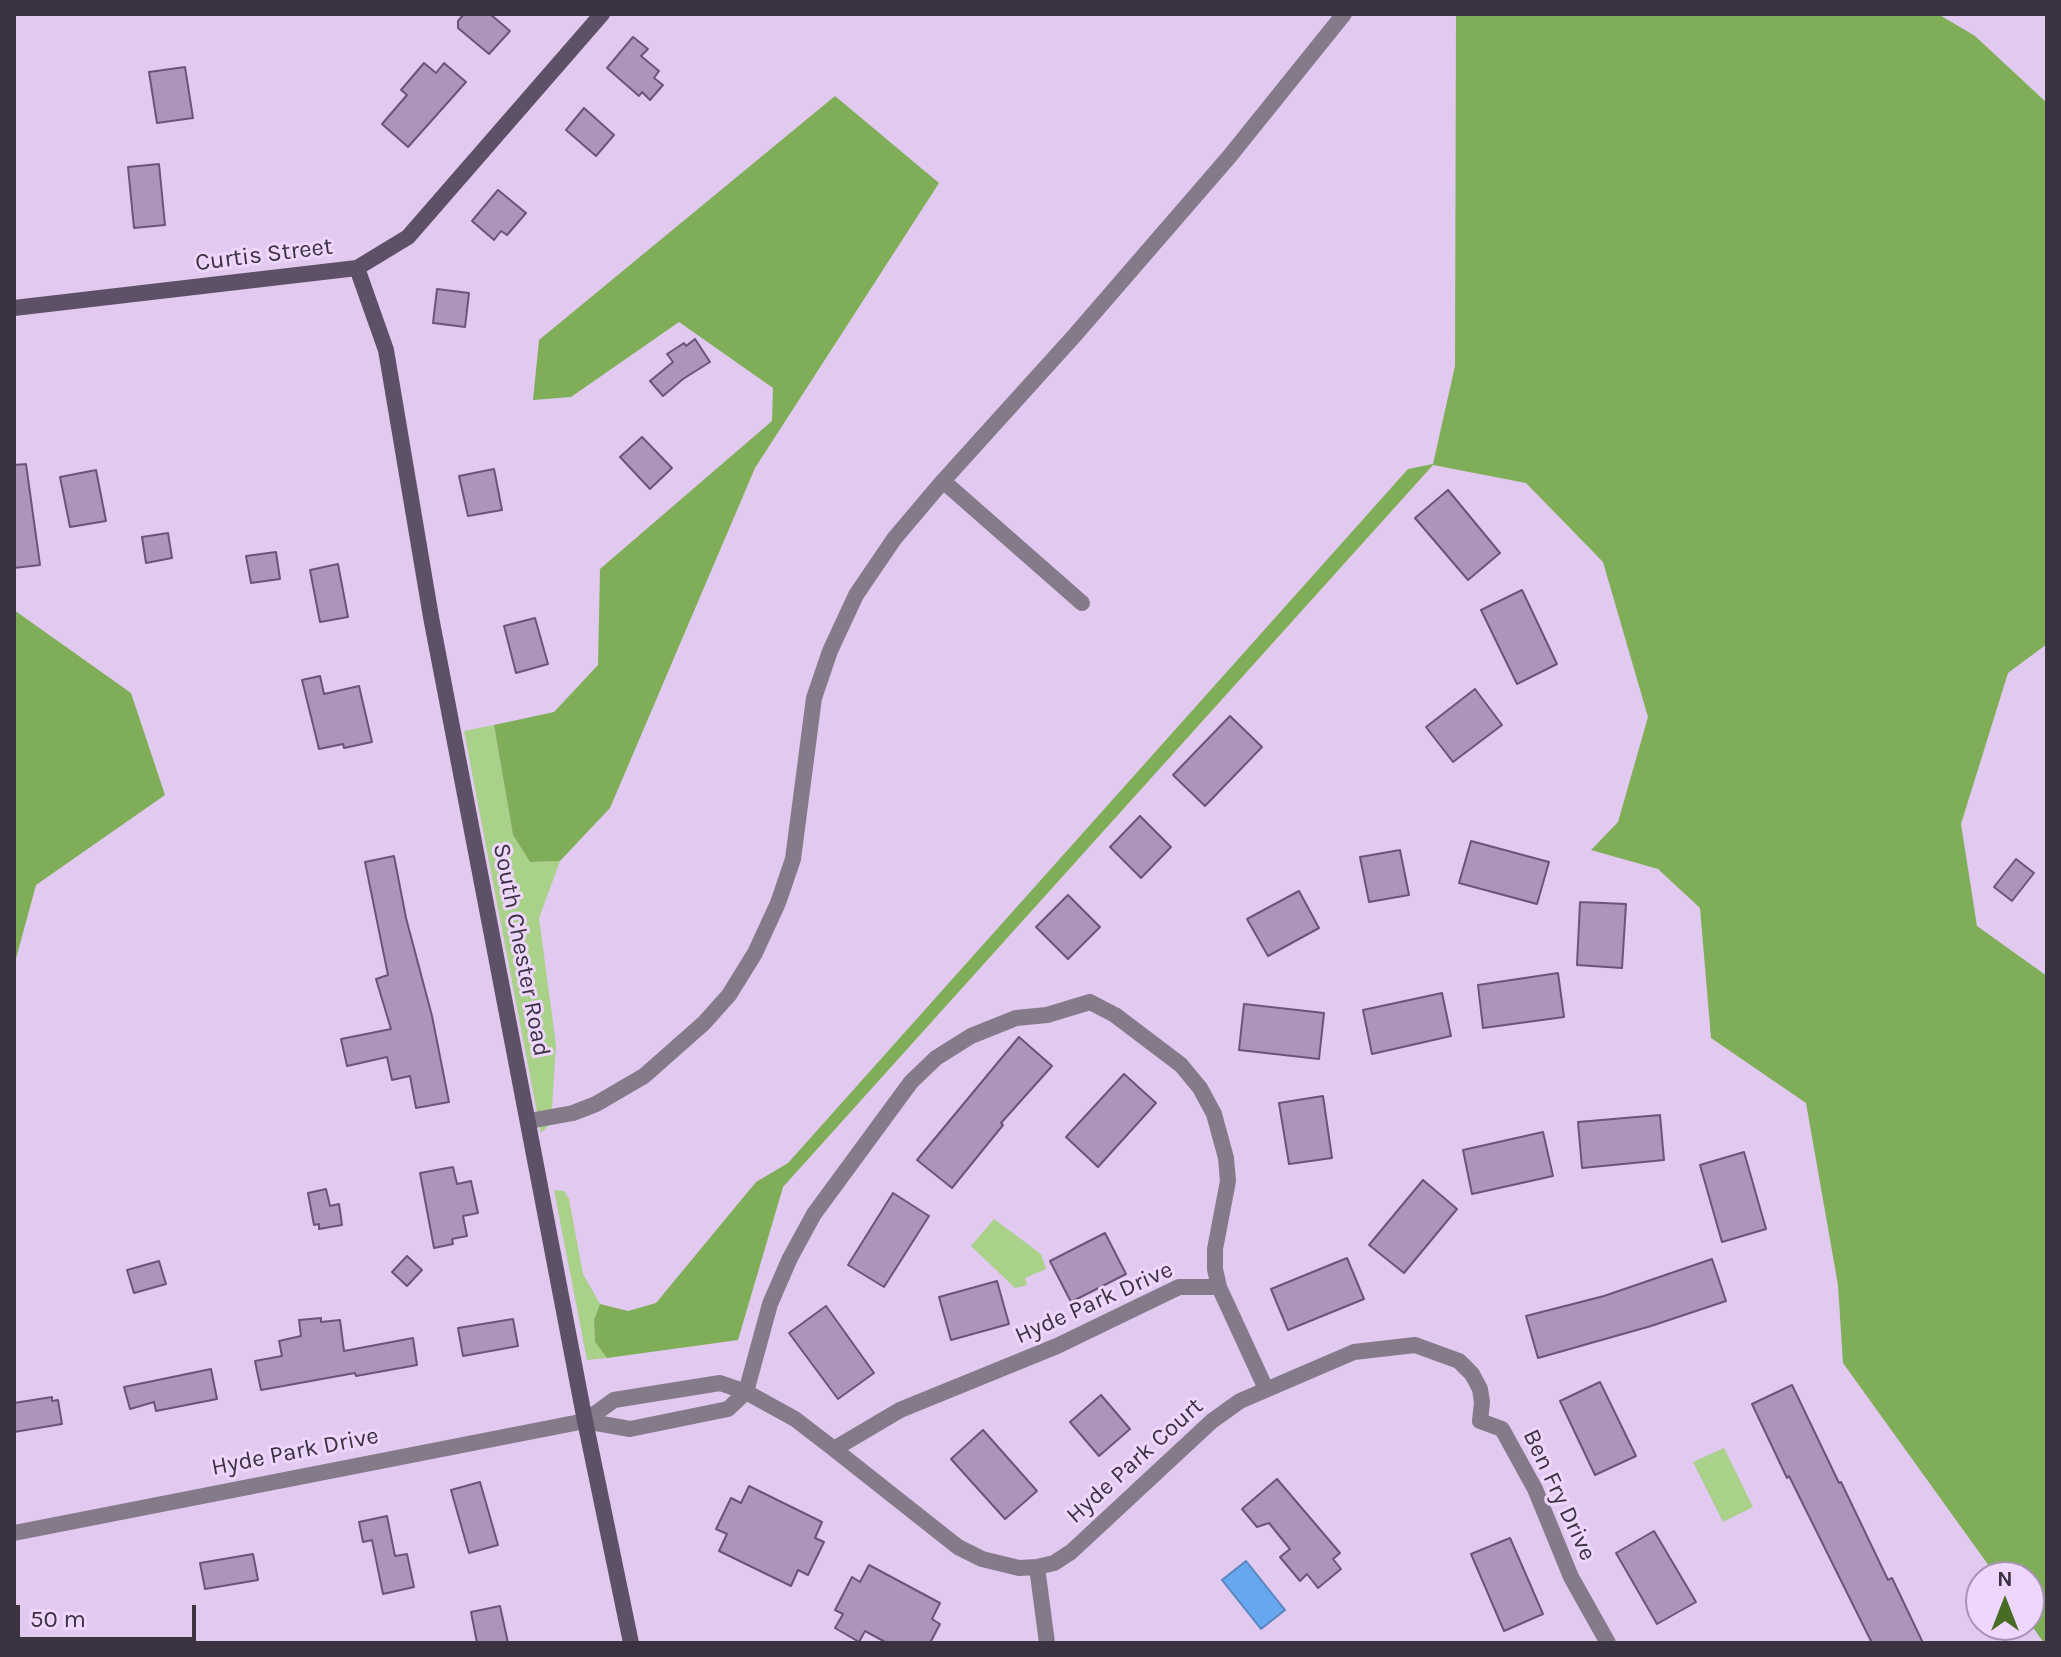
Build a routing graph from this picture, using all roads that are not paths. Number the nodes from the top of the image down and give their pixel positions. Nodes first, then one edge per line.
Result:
1 (602, 14) edge
2 (1344, 14) edge
3 (357, 268) junction
4 (14, 308) edge
5 (943, 481) junction
6 (1082, 603) dead end
7 (529, 1121) junction
8 (1219, 1287) junction
9 (1266, 1389) junction
10 (746, 1392) junction
11 (585, 1421) junction
12 (834, 1449) junction
13 (14, 1533) edge
14 (1037, 1567) junction
15 (631, 1643) edge
16 (1047, 1643) edge
17 (1608, 1643) edge

1 - 3 street, Curtis Street
2 - 5 street
3 - 4 street, Curtis Street
3 - 7 street, South Chester Road
5 - 6 street
5 - 7 street
7 - 11 street, South Chester Road
8 - 9 street
8 - 10 street
8 - 12 street, Hyde Park Drive
9 - 14 street, Hyde Park Court
9 - 17 street, Ben Fry Drive
10 - 11 street, Hyde Park Drive
10 - 11 street, Hyde Park Drive
10 - 12 street, Hyde Park Drive
11 - 13 street, Hyde Park Drive
11 - 15 street, South Chester Road
12 - 14 street
14 - 16 street

